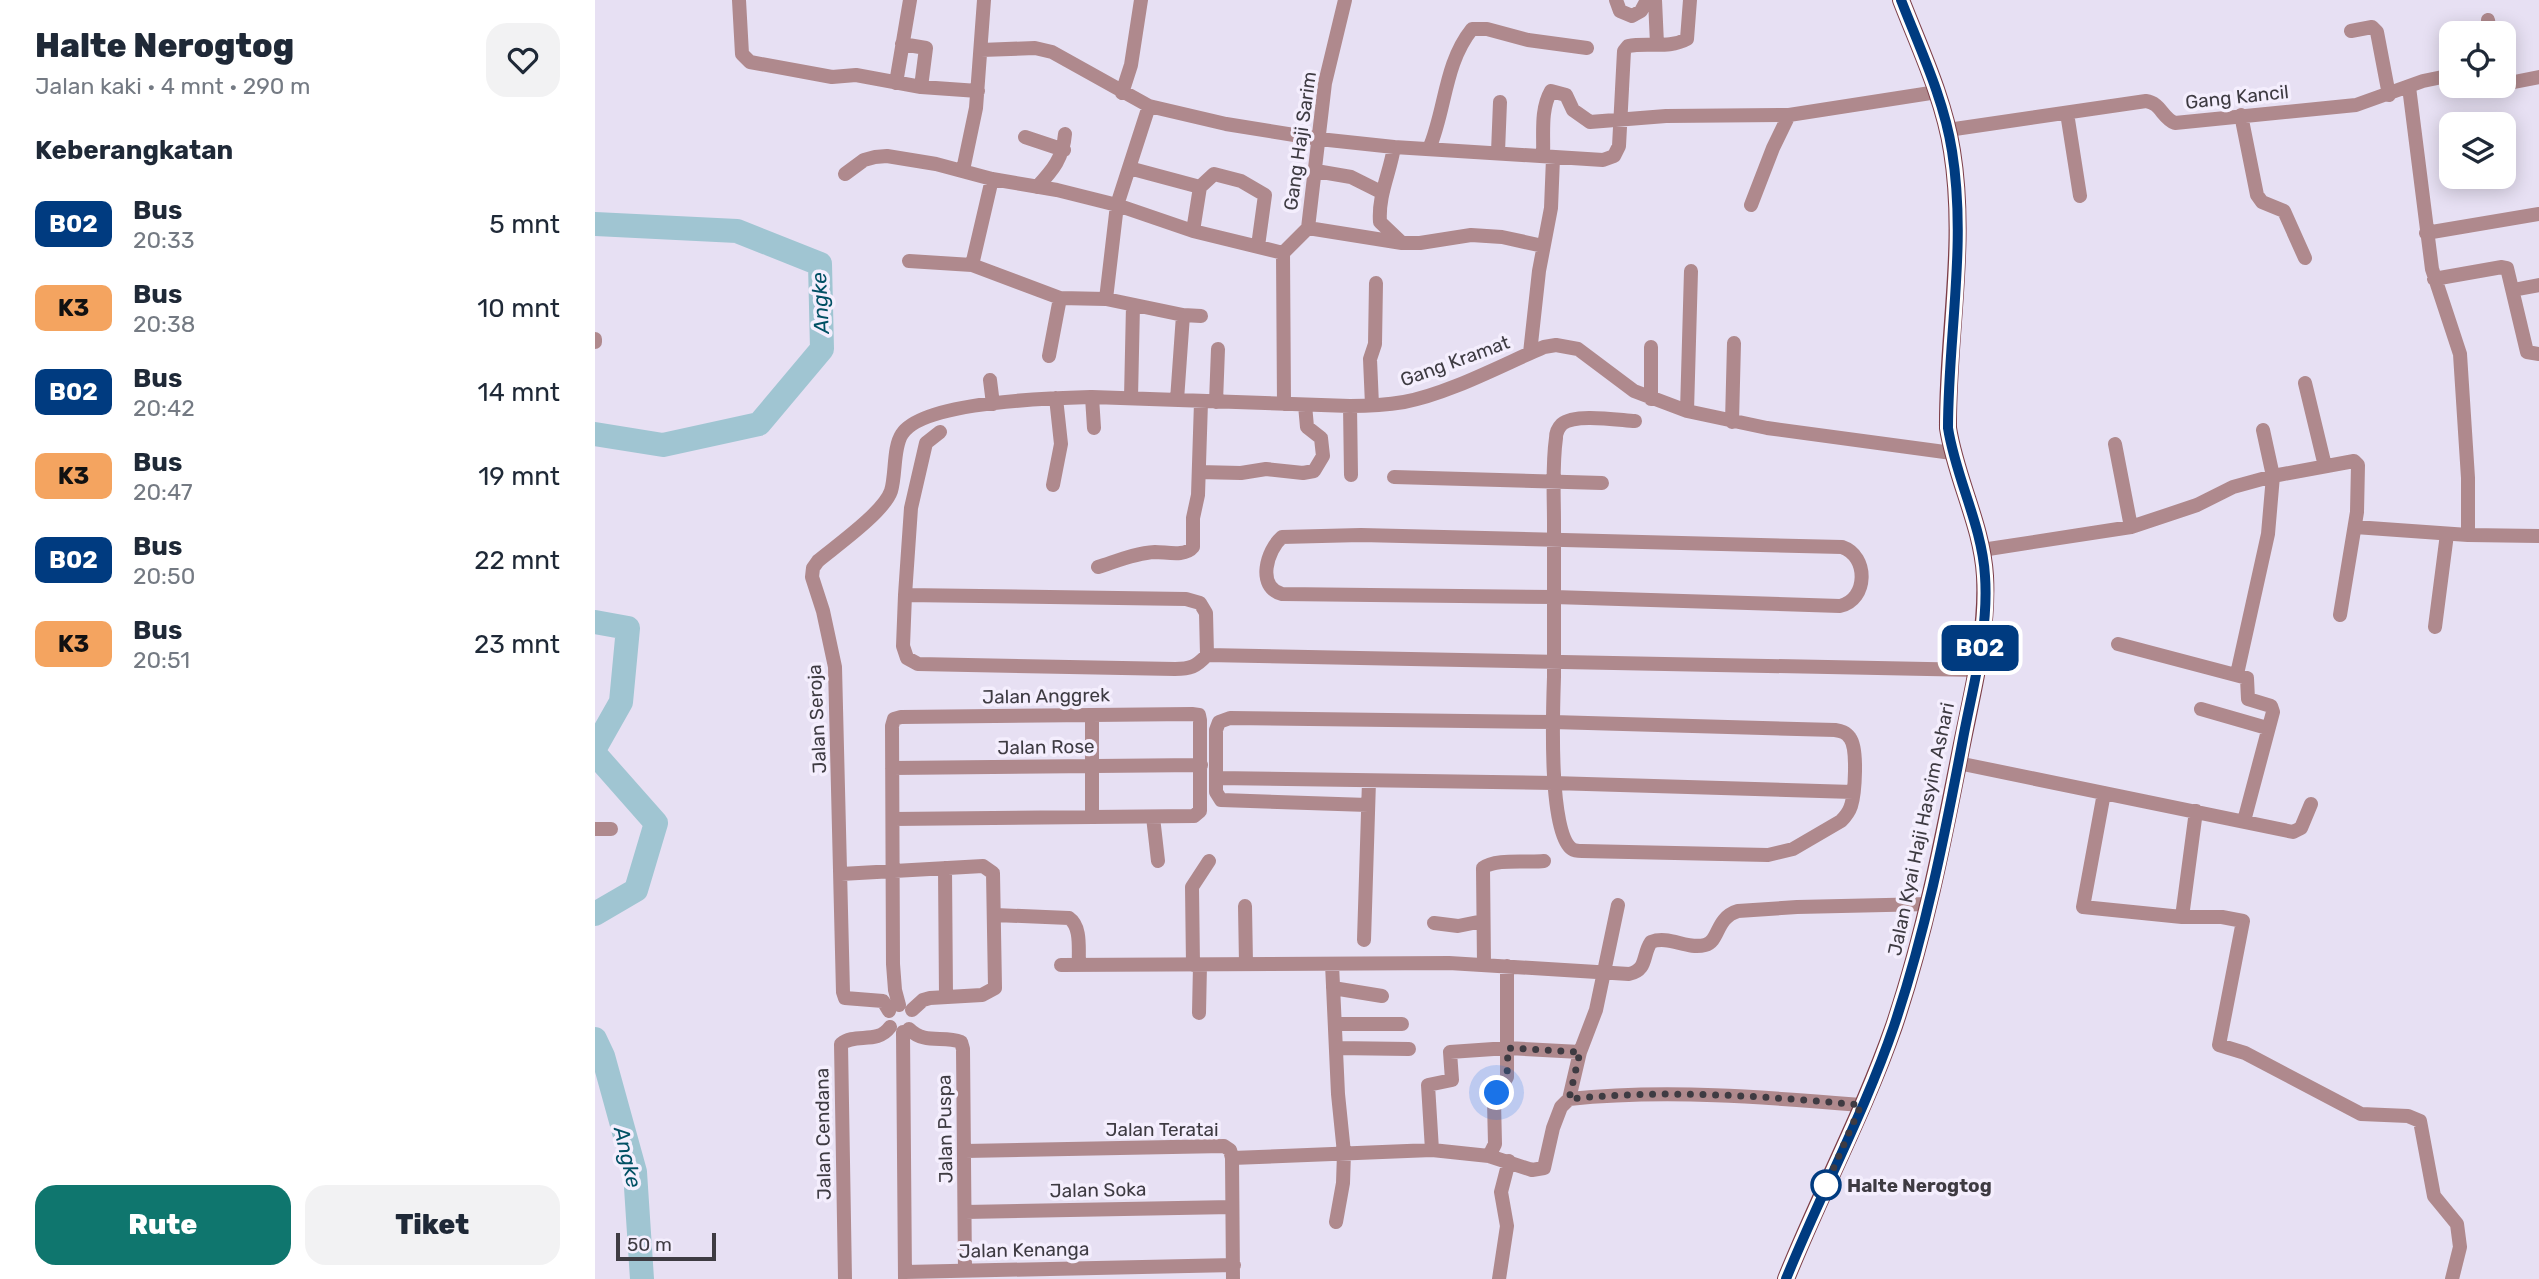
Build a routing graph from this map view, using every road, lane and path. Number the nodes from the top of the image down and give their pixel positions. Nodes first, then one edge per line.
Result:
1 (739, 0) edge
2 (910, 0) edge
3 (983, 0) edge
4 (1141, 0) edge
5 (1345, 0) edge
6 (1616, 0) edge
7 (1647, 0) edge
8 (1655, 0) edge
9 (1690, 0) edge
10 (1901, 0) edge
11 (2351, 31) dead end
12 (902, 44) junction
13 (1657, 44) junction
14 (1587, 48) dead end
15 (981, 51) junction
16 (2539, 77) edge
17 (2439, 79) edge
18 (2516, 82) edge
19 (896, 83) junction
20 (2409, 87) junction
21 (921, 88) junction
22 (978, 91) junction
23 (1122, 93) junction
24 (1937, 93) junction
25 (2389, 95) junction
26 (1500, 102) dead end
27 (1149, 106) junction
28 (2067, 113) junction
29 (1789, 115) junction
30 (2241, 116) junction
31 (1619, 120) junction
32 (1948, 130) junction
33 (1065, 134) dead end
34 (1025, 137) dead end
35 (1319, 139) junction
36 (1394, 147) junction
37 (1429, 149) junction
38 (1064, 150) junction
39 (1498, 152) junction
40 (1548, 157) junction
41 (1129, 168) junction
42 (963, 170) junction
43 (1316, 171) junction
44 (845, 174) dead end
45 (992, 179) junction
46 (1037, 187) junction
47 (1200, 187) junction
48 (1381, 192) junction
49 (2080, 196) dead end
50 (1117, 205) junction
51 (1751, 205) dead end
52 (2539, 214) edge
53 (1308, 228) junction
54 (1192, 231) junction
55 (2426, 233) junction
56 (1402, 243) junction
57 (1258, 246) junction
58 (1543, 246) junction
59 (1283, 253) junction
60 (2305, 258) dead end
61 (909, 261) dead end
62 (972, 265) junction
63 (1691, 271) dead end
64 (2434, 279) junction
65 (1376, 283) dead end
66 (2539, 285) edge
67 (2513, 289) junction
68 (1060, 298) junction
69 (1106, 299) junction
70 (1133, 305) junction
71 (1183, 315) junction
72 (1201, 316) dead end
73 (1734, 343) dead end
74 (1651, 347) dead end
75 (1218, 349) dead end
76 (1530, 354) junction
77 (2539, 354) edge
78 (1049, 356) dead end
79 (990, 380) dead end
80 (2305, 383) dead end
81 (1093, 397) junction
82 (1056, 398) junction
83 (1131, 398) junction
84 (1651, 399) junction
85 (1177, 400) junction
86 (1201, 402) junction
87 (1216, 402) junction
88 (993, 404) junction
89 (1284, 404) junction
90 (1305, 405) junction
91 (1372, 405) junction
92 (1350, 406) junction
93 (1687, 411) junction
94 (1635, 421) dead end
95 (1732, 422) junction
96 (909, 426) joint
97 (1094, 428) dead end
98 (2263, 430) dead end
99 (940, 432) dead end
100 (2115, 444) dead end
101 (1952, 453) junction
102 (2325, 466) junction
103 (1199, 472) junction
104 (1351, 475) dead end
105 (2273, 476) junction
106 (1394, 477) dead end
107 (1554, 481) junction
108 (1602, 483) dead end
109 (1053, 485) dead end
110 (2130, 527) junction
111 (2355, 527) junction
112 (2447, 534) junction
113 (2468, 535) junction
114 (2539, 536) edge
115 (1554, 540) junction
116 (1982, 550) junction
117 (1098, 567) dead end
118 (905, 595) junction
119 (1554, 597) junction
120 (2340, 615) dead end
121 (2435, 627) dead end
122 (2117, 644) dead end
123 (1207, 655) junction
124 (1554, 661) junction
125 (1976, 670) junction
126 (2237, 674) junction
127 (2201, 709) dead end
128 (1092, 715) junction
129 (1553, 722) junction
130 (2267, 728) junction
131 (1958, 763) junction
132 (1201, 765) junction
133 (1092, 766) junction
134 (893, 768) junction
135 (1216, 778) junction
136 (1369, 781) junction
137 (1553, 783) junction
138 (1853, 792) junction
139 (2104, 793) junction
140 (2311, 804) dead end
141 (1368, 805) junction
142 (2196, 811) junction
143 (1093, 817) junction
144 (1153, 817) junction
145 (893, 819) junction
146 (2244, 821) junction
147 (595, 829) edge
148 (611, 829) dead end
149 (1158, 861) dead end
150 (1209, 861) dead end
151 (1544, 862) dead end
152 (945, 868) junction
153 (893, 871) junction
154 (841, 874) junction
155 (1930, 904) junction
156 (1618, 905) dead end
157 (1245, 906) dead end
158 (995, 915) junction
159 (2182, 917) junction
160 (1483, 921) junction
161 (1434, 923) dead end
162 (1364, 940) dead end
163 (1246, 964) junction
164 (1332, 964) junction
165 (1061, 965) dead end
166 (1079, 965) junction
167 (1196, 965) junction
168 (1483, 965) junction
169 (1507, 966) junction
170 (1605, 973) junction
171 (1333, 988) junction
172 (1382, 996) dead end
173 (946, 997) junction
174 (900, 1009) junction
175 (1199, 1013) dead end
176 (1335, 1024) junction
177 (1402, 1024) dead end
178 (901, 1029) junction
179 (1336, 1048) junction
180 (1508, 1048) junction
181 (1409, 1049) dead end
182 (1580, 1052) junction
183 (1569, 1099) junction
184 (1861, 1105) junction
185 (1432, 1150) junction
186 (965, 1151) junction
187 (1344, 1153) junction
188 (1489, 1156) junction
189 (1232, 1158) junction
190 (1509, 1161) junction
191 (1233, 1207) junction
192 (965, 1212) junction
193 (1336, 1222) dead end
194 (1144, 1267) junction
195 (965, 1270) junction
196 (1233, 1272) edge
197 (1103, 1274) edge
198 (905, 1275) edge
199 (845, 1279) edge
200 (1160, 1279) edge
201 (1499, 1279) edge
202 (1786, 1279) edge
203 (2452, 1279) edge

1 - 19 street
2 - 12 street
3 - 15 street
4 - 23 street
5 - 35 street, Gang Haji Sarim
6 - 7 street
8 - 13 street
9 - 13 street
10 - 24 main road, Jalan Kyai Haji Hasyim Ashari
11 - 25 street
12 - 19 street
12 - 21 street
13 - 31 street
14 - 37 street
15 - 22 street
15 - 23 street
16 - 18 street
17 - 20 street, Gang Kancil
19 - 21 street
20 - 25 street, Gang Kancil
20 - 55 street
21 - 22 street
22 - 42 street
23 - 27 street
24 - 29 street
24 - 32 main road, Jalan Kyai Haji Hasyim Ashari
25 - 30 street, Gang Kancil
26 - 39 street
27 - 35 street
27 - 41 street
28 - 30 street, Gang Kancil
28 - 32 street, Gang Kancil
28 - 49 street
29 - 31 street
29 - 51 street
30 - 60 street
31 - 40 street
31 - 40 street
32 - 101 main road, Jalan Kyai Haji Hasyim Ashari
33 - 38 street
34 - 38 street
35 - 36 street
35 - 43 street, Gang Haji Sarim
36 - 37 street
36 - 48 street
37 - 39 street
38 - 46 street
39 - 40 street
40 - 58 street
41 - 47 street
41 - 50 street
42 - 44 street
42 - 45 street
43 - 48 street
43 - 53 street, Gang Haji Sarim
45 - 46 street
45 - 62 street
46 - 50 street
47 - 54 street
47 - 57 street
48 - 56 street
50 - 54 street
50 - 69 street
52 - 55 street
53 - 56 street
53 - 59 street, Gang Haji Sarim
54 - 57 street
55 - 64 street
56 - 58 street
57 - 59 street
58 - 76 street
59 - 89 street
61 - 62 street
62 - 68 street
63 - 93 street
64 - 67 street
64 - 113 street
65 - 91 street
66 - 67 street
67 - 77 street
68 - 69 street
68 - 78 street
69 - 70 street
70 - 71 street
70 - 83 street
71 - 72 street
71 - 85 street
73 - 95 street
74 - 84 street
75 - 87 street
76 - 84 street, Gang Kramat
76 - 91 street, Gang Kramat
79 - 88 street
80 - 102 street
81 - 82 street, Gang Kramat
81 - 83 street, Gang Kramat
81 - 97 street
82 - 88 street, Gang Kramat
82 - 109 street
83 - 85 street, Gang Kramat
84 - 93 street, Gang Kramat
85 - 86 street, Gang Kramat
86 - 87 street, Gang Kramat
86 - 103 street
87 - 89 street, Gang Kramat
88 - 96 street, Gang Kramat
89 - 90 street, Gang Kramat
90 - 92 street, Gang Kramat
90 - 103 street
91 - 92 street, Gang Kramat
92 - 104 street
93 - 95 street, Gang Kramat
94 - 107 street
95 - 101 street, Gang Kramat
96 - 154 street, Jalan Seroja
98 - 105 street
99 - 118 street
100 - 110 street
101 - 116 main road, Jalan Kyai Haji Hasyim Ashari
102 - 105 street
102 - 111 street
103 - 117 street
105 - 110 street
105 - 126 street
106 - 107 street
107 - 108 street
107 - 115 street
110 - 116 street
111 - 112 street
111 - 120 street
112 - 113 street
112 - 121 street
113 - 114 street
115 - 119 street
115 - 119 street
115 - 119 street
116 - 125 main road, Jalan Kyai Haji Hasyim Ashari
118 - 123 street
118 - 123 street
119 - 124 street
122 - 126 street
123 - 124 street
124 - 125 street
124 - 129 street
125 - 131 main road, Jalan Kyai Haji Hasyim Ashari
126 - 130 street
127 - 130 street
128 - 132 street, Jalan Anggrek
128 - 133 street
128 - 134 street, Jalan Anggrek
129 - 135 street
129 - 137 street
129 - 138 street
130 - 146 street
131 - 139 street
131 - 155 main road, Jalan Kyai Haji Hasyim Ashari
132 - 133 street, Jalan Rose
132 - 144 street
133 - 134 street, Jalan Rose
133 - 143 street
134 - 145 street
135 - 136 street
135 - 141 street
136 - 137 street
136 - 141 street
137 - 138 street
137 - 138 street
139 - 142 street
139 - 159 street
140 - 146 street
141 - 162 street
142 - 146 street
142 - 159 street
143 - 144 street
143 - 145 street
144 - 149 street
145 - 153 street
147 - 148 street
150 - 167 street
151 - 160 street
152 - 153 street
152 - 158 street
152 - 173 street
153 - 154 street
153 - 174 street
154 - 174 street, Jalan Seroja
155 - 170 street
155 - 184 main road, Jalan Kyai Haji Hasyim Ashari
156 - 170 street
157 - 163 street
158 - 166 street
158 - 173 street
159 - 203 street
160 - 161 street
160 - 168 street
163 - 164 street
163 - 167 street
164 - 168 street
164 - 171 street
165 - 166 street
166 - 167 street
167 - 175 street
168 - 169 street
169 - 170 street
169 - 180 street
170 - 182 street
171 - 172 street
171 - 176 street
173 - 174 street
174 - 178 street
174 - 178 street
176 - 177 street
176 - 179 street
178 - 186 street, Jalan Puspa
178 - 198 street
178 - 199 street, Jalan Cendana
179 - 181 street
179 - 187 street
180 - 182 street
180 - 185 street
180 - 188 street
182 - 183 street
183 - 184 street
183 - 190 street
184 - 202 main road, Jalan Kyai Haji Hasyim Ashari
185 - 187 street
185 - 188 street
186 - 189 street, Jalan Teratai
186 - 192 street, Jalan Puspa
187 - 189 street
187 - 193 street
188 - 190 street
189 - 191 street, Jalan Teratai
190 - 201 street
191 - 192 street, Jalan Soka
191 - 196 street, Jalan Teratai
192 - 195 street, Jalan Puspa
194 - 196 street, Jalan Kenanga
194 - 197 street, Jalan Kenanga
194 - 200 street
195 - 197 street, Jalan Kenanga
195 - 198 street, Jalan Kenanga

